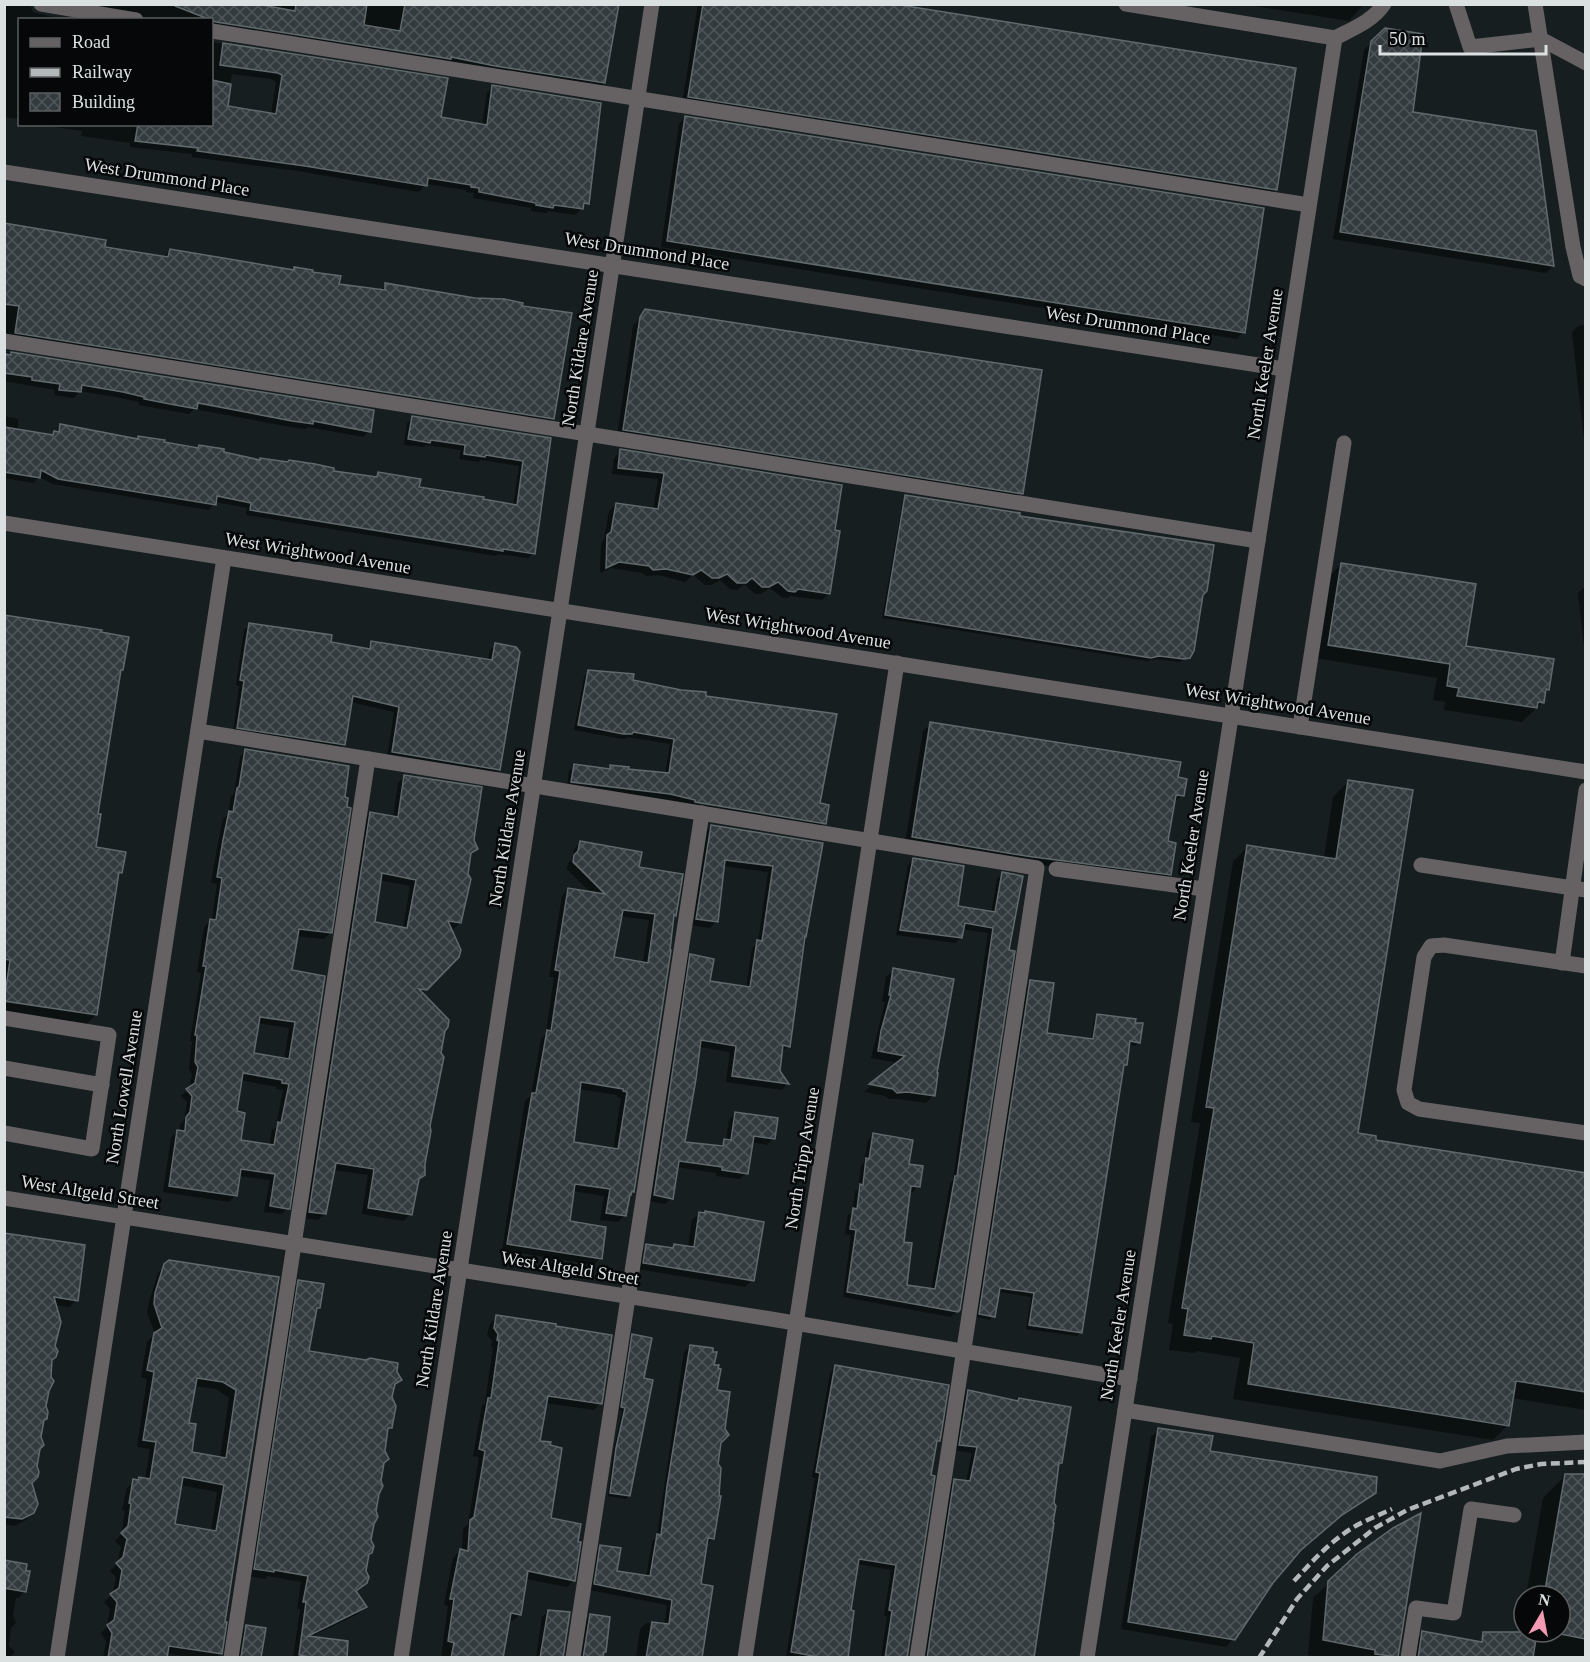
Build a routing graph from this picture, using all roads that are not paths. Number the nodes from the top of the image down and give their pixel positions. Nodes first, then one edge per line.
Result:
1 (41, 4) edge
2 (652, 4) edge
3 (1126, 4) edge
4 (1384, 4) edge
5 (1456, 4) edge
6 (1535, 4) edge
7 (124, 18) edge
8 (213, 32) edge
9 (1335, 38) junction
10 (1541, 39) junction
11 (1586, 63) edge
12 (638, 99) junction
13 (4, 172) edge
14 (1309, 205) junction
15 (612, 266) junction
16 (1586, 279) edge
17 (4, 341) edge
18 (1284, 369) junction
19 (587, 435) junction
20 (1344, 443) dead end
21 (4, 523) edge
22 (1258, 541) junction
23 (224, 558) junction
24 (560, 611) junction
25 (897, 663) junction
26 (1231, 716) junction
27 (1300, 727) junction
28 (198, 731) junction
29 (368, 759) junction
30 (1586, 772) edge
31 (533, 786) junction
32 (1586, 789) edge
33 (702, 813) junction
34 (870, 841) junction
35 (1421, 865) dead end
36 (1056, 869) dead end
37 (1204, 889) junction
38 (1579, 889) edge
39 (1562, 963) junction
40 (1586, 966) edge
41 (4, 1018) edge
42 (4, 1068) edge
43 (102, 1085) junction
44 (4, 1133) edge
45 (1586, 1133) edge
46 (4, 1198) edge
47 (124, 1217) junction
48 (294, 1243) junction
49 (460, 1269) junction
50 (628, 1296) junction
51 (796, 1323) junction
52 (963, 1352) junction
53 (1130, 1379) junction
54 (1125, 1410) junction
55 (1586, 1442) edge
56 (1514, 1515) dead end
57 (57, 1658) edge
58 (231, 1658) edge
59 (401, 1658) edge
60 (573, 1658) edge
61 (745, 1658) edge
62 (917, 1658) edge
63 (1087, 1658) edge
64 (1408, 1658) edge

1 - 7 street
2 - 12 street, North Kildare Avenue
3 - 9 street
4 - 9 street
5 - 10 street
6 - 10 street
8 - 12 street
9 - 14 street, North Keeler Avenue
10 - 11 street
10 - 16 street
12 - 14 street
12 - 15 street, North Kildare Avenue
13 - 15 street, West Drummond Place
14 - 18 street, North Keeler Avenue
15 - 18 street, West Drummond Place
15 - 19 street, North Kildare Avenue
17 - 19 street
18 - 22 street, North Keeler Avenue
19 - 22 street
19 - 24 street, North Kildare Avenue
20 - 27 street
21 - 23 street, West Wrightwood Avenue
22 - 26 street, North Keeler Avenue
23 - 24 street, West Wrightwood Avenue
23 - 28 street, North Lowell Avenue
24 - 25 street, West Wrightwood Avenue
24 - 31 street, North Kildare Avenue
25 - 26 street, West Wrightwood Avenue
25 - 34 street, North Tripp Avenue
26 - 27 street, West Wrightwood Avenue
26 - 37 street, North Keeler Avenue
27 - 30 street, West Wrightwood Avenue
28 - 29 street
28 - 47 street, North Lowell Avenue
29 - 31 street
29 - 48 street
31 - 33 street
31 - 49 street, North Kildare Avenue
32 - 38 street
33 - 34 street
33 - 50 street
34 - 51 street, North Tripp Avenue
34 - 52 street
35 - 38 street
36 - 37 street
37 - 53 street, North Keeler Avenue
38 - 39 street
39 - 40 street
39 - 45 street
41 - 43 street
42 - 43 street
43 - 44 street
46 - 47 street, West Altgeld Street
47 - 48 street, West Altgeld Street
47 - 57 street, North Lowell Avenue
48 - 49 street, West Altgeld Street
48 - 58 street
49 - 50 street, West Altgeld Street
49 - 59 street, North Kildare Avenue
50 - 51 street, West Altgeld Street
50 - 60 street
51 - 52 street, West Altgeld Street
51 - 61 street, North Tripp Avenue
52 - 53 street, West Altgeld Street
52 - 62 street
53 - 54 street, North Keeler Avenue
54 - 55 street
54 - 63 street, North Keeler Avenue
56 - 64 street

